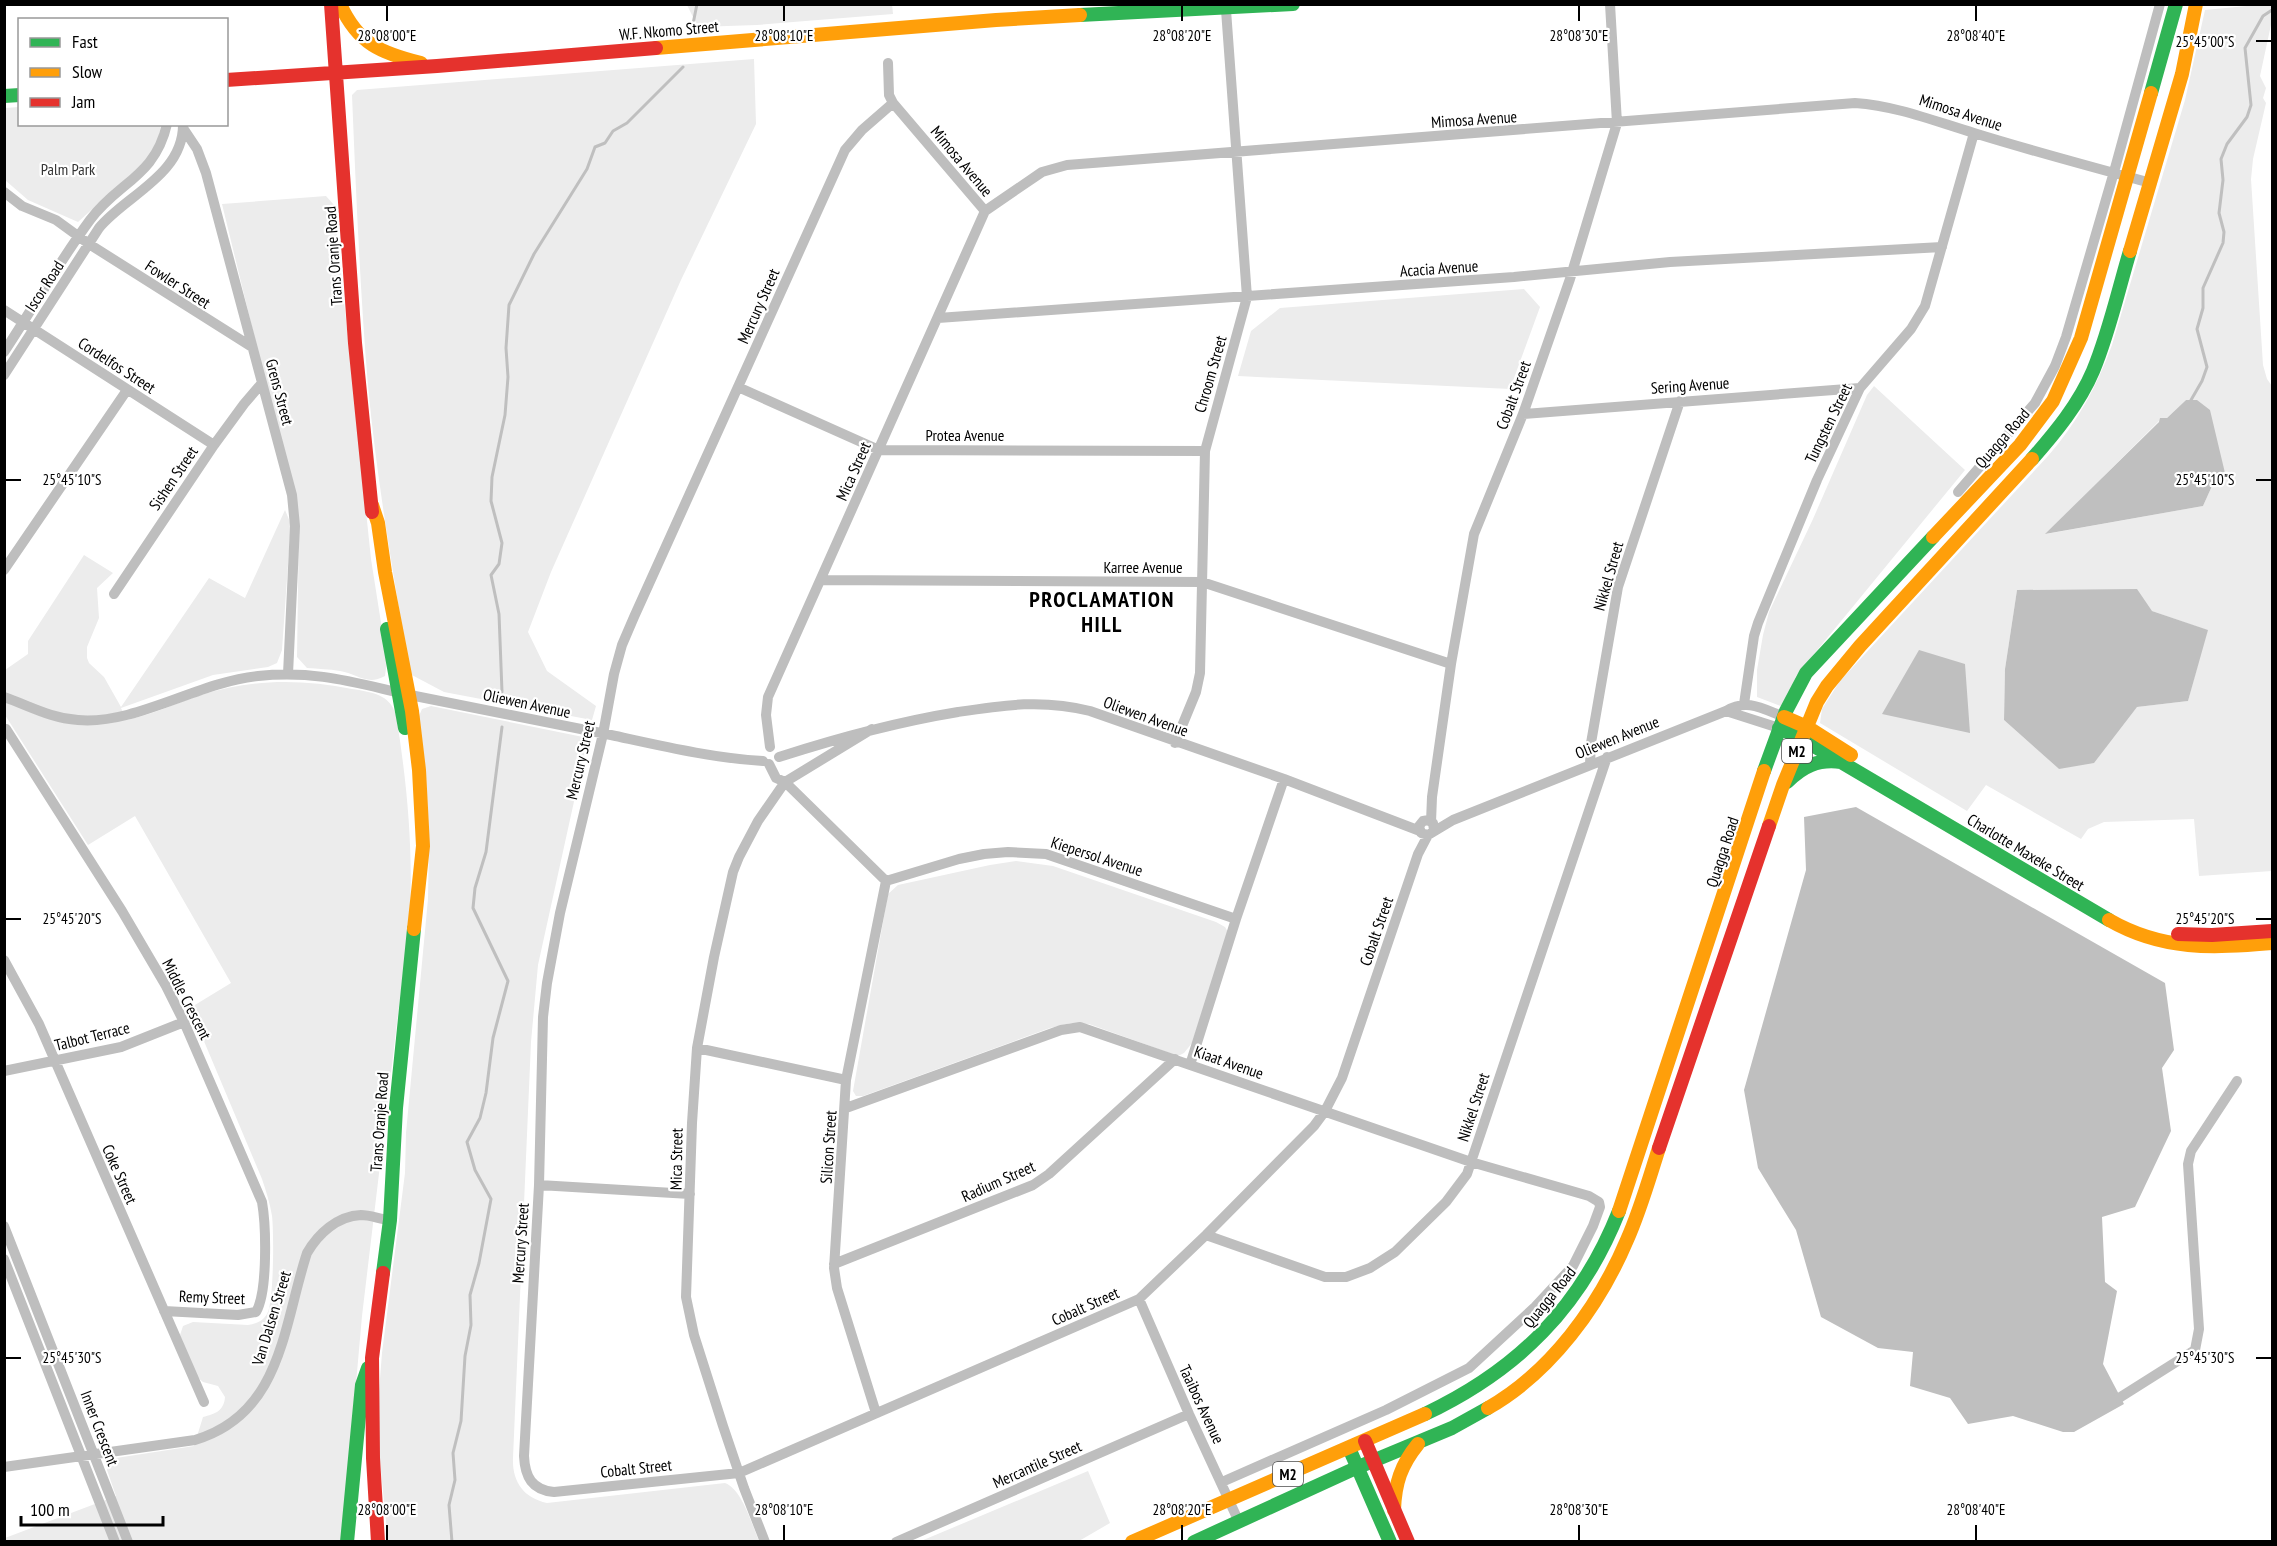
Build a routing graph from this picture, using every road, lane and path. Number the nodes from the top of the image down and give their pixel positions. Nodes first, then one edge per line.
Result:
1 (331, 4) edge
2 (340, 4) edge
3 (1293, 4) edge
4 (1610, 4) edge
5 (2160, 4) edge
6 (2176, 4) edge
7 (2196, 4) edge
8 (1226, 9) junction
9 (888, 63) dead end
10 (437, 66) junction
11 (336, 74) junction
12 (228, 80) edge
13 (893, 103) junction
14 (1617, 123) junction
15 (166, 126) edge
16 (183, 126) edge
17 (1974, 133) junction
18 (1236, 152) junction
19 (2121, 174) junction
20 (2151, 183) junction
21 (4, 192) edge
22 (985, 211) junction
23 (79, 237) junction
24 (89, 244) junction
25 (1942, 247) junction
26 (1572, 272) junction
27 (1247, 297) junction
28 (4, 310) edge
29 (938, 318) junction
30 (24, 323) junction
31 (34, 330) junction
32 (252, 347) junction
33 (4, 352) edge
34 (4, 375) edge
35 (262, 383) junction
36 (738, 387) junction
37 (1860, 388) junction
38 (127, 390) junction
39 (1680, 401) junction
40 (1523, 414) junction
41 (214, 445) junction
42 (879, 450) junction
43 (1205, 452) junction
44 (1958, 492) dead end
45 (4, 570) edge
46 (821, 580) junction
47 (1202, 582) junction
48 (114, 594) dead end
49 (1451, 664) junction
50 (288, 674) junction
51 (404, 693) junction
52 (7, 696) edge
53 (1744, 704) junction
54 (1726, 711) junction
55 (1782, 723) junction
56 (6, 729) dead end
57 (872, 729) junction
58 (1804, 733) junction
59 (603, 734) junction
60 (1174, 743) junction
61 (771, 756) junction
62 (1607, 758) junction
63 (1845, 763) junction
64 (1590, 764) junction
65 (1284, 779) junction
66 (785, 782) junction
67 (1783, 785) junction
68 (1426, 827) junction
69 (886, 881) junction
70 (1236, 919) junction
71 (2272, 931) edge
72 (2272, 943) edge
73 (4, 960) edge
74 (184, 1022) junction
75 (697, 1048) junction
76 (1174, 1059) junction
77 (55, 1062) junction
78 (1190, 1065) junction
79 (4, 1071) edge
80 (846, 1080) junction
81 (846, 1108) junction
82 (1325, 1111) junction
83 (1471, 1162) junction
84 (539, 1185) junction
85 (690, 1194) junction
86 (390, 1220) junction
87 (4, 1226) edge
88 (1206, 1235) junction
89 (4, 1259) edge
90 (834, 1264) junction
91 (1139, 1299) junction
92 (257, 1310) joint
93 (164, 1311) junction
94 (372, 1358) junction
95 (204, 1402) dead end
96 (876, 1413) junction
97 (1189, 1414) junction
98 (1365, 1441) junction
99 (1418, 1443) junction
100 (1349, 1448) junction
101 (94, 1454) junction
102 (81, 1456) junction
103 (1373, 1461) junction
104 (4, 1467) edge
105 (1358, 1468) junction
106 (739, 1473) junction
107 (1222, 1482) junction
108 (535, 1486) joint
109 (1228, 1500) junction
110 (1394, 1510) junction
111 (1239, 1522) junction
112 (114, 1542) edge
113 (128, 1542) edge
114 (347, 1542) edge
115 (378, 1542) edge
116 (765, 1542) edge
117 (896, 1542) edge
118 (1132, 1542) edge
119 (1194, 1542) edge
120 (1390, 1542) edge
121 (1408, 1542) edge

1 - 11 main road, Trans Oranje Road
2 - 10 main road
3 - 8 main road, W.F. Nkomo Street
4 - 14 street, Cobalt Street
5 - 19 street, Quagga Road
6 - 19 main road, Quagga Road / M2
7 - 20 main road, M2
8 - 10 main road, W.F. Nkomo Street
8 - 18 street, Chroom Street
9 - 13 street
10 - 11 main road, W.F. Nkomo Street
11 - 12 main road, W.F. Nkomo Street
11 - 51 main road, Trans Oranje Road
13 - 22 street, Mimosa Avenue
13 - 36 street, Mercury Street
14 - 17 street, Mimosa Avenue
14 - 18 street, Mimosa Avenue
14 - 26 street, Cobalt Street
15 - 23 street, Iscor Road
16 - 24 street, Iscor Road
16 - 32 street, Grens Street
17 - 19 street, Mimosa Avenue
17 - 25 street, Tungsten Street
18 - 22 street, Mimosa Avenue
18 - 27 street, Chroom Street
19 - 20 street, Mimosa Avenue
19 - 44 street, Quagga Road
19 - 55 main road, Quagga Road / M2
20 - 58 main road, M2
21 - 23 street, Fowler Street
22 - 29 street, Mica Street
23 - 24 street, Fowler Street
23 - 30 street, Iscor Road
24 - 31 street, Iscor Road
24 - 32 street, Fowler Street
25 - 26 street, Acacia Avenue
25 - 37 street, Tungsten Street
26 - 27 street, Acacia Avenue
26 - 40 street, Cobalt Street
27 - 29 street, Acacia Avenue
27 - 43 street, Chroom Street
28 - 30 street, Cordelfos Street
29 - 42 street, Mica Street
30 - 31 street, Cordelfos Street
30 - 33 street, Iscor Road
31 - 34 street, Iscor Road
31 - 38 street, Cordelfos Street
32 - 35 street, Grens Street
35 - 41 street, Sishen Street
35 - 50 street, Grens Street
36 - 42 street, Protea Avenue
36 - 59 street, Mercury Street
37 - 39 street, Sering Avenue
37 - 53 street, Tungsten Street
38 - 41 street, Cordelfos Street
38 - 45 street
39 - 40 street, Sering Avenue
39 - 64 street, Nikkel Street
40 - 49 street, Cobalt Street
41 - 48 street, Sishen Street
42 - 43 street, Protea Avenue
42 - 46 street, Mica Street
43 - 47 street, Chroom Street
46 - 47 street, Karree Avenue
46 - 61 street, Mica Street
47 - 49 street, Karree Avenue
47 - 60 street, Chroom Street
49 - 68 street, Cobalt Street
50 - 51 street
50 - 52 street
51 - 59 street, Oliewen Avenue
51 - 86 main road, Trans Oranje Road
53 - 54 street, Oliewen Avenue
53 - 55 street
54 - 55 street
54 - 62 street, Oliewen Avenue
55 - 58 main road, Charlotte Maxeke Street / M2
55 - 98 main road, Quagga Road / M2
56 - 74 street, Middle Crescent
57 - 60 street, Oliewen Avenue
57 - 61 street, Oliewen Avenue
57 - 66 street, Oliewen Avenue
58 - 63 main road, Charlotte Maxeke Street / M2
58 - 67 main road, M2
58 - 71 main road, Charlotte Maxeke Street / M2
59 - 61 street, Oliewen Avenue
59 - 84 street, Mercury Street
60 - 65 street, Oliewen Avenue
61 - 66 street
62 - 64 street, Oliewen Avenue
62 - 83 street, Nikkel Street
63 - 67 main road
63 - 72 main road, Charlotte Maxeke Street / M2
64 - 68 street, Oliewen Avenue
65 - 68 street, Oliewen Avenue
65 - 70 street
66 - 69 street
66 - 75 street, Mica Street
67 - 99 main road, M2
68 - 82 street, Cobalt Street
69 - 70 street, Kiepersol Avenue
69 - 80 street, Silicon Street
70 - 78 street
73 - 77 street, Coke Street
74 - 77 street, Talbot Terrace
74 - 92 street, Middle Crescent
75 - 80 street
75 - 85 street, Mica Street
76 - 78 street, Kiaat Avenue
76 - 81 street, Kiaat Avenue
76 - 90 street, Radium Street
77 - 79 street, Talbot Terrace
77 - 93 street, Coke Street
78 - 82 street, Kiaat Avenue
80 - 81 street, Silicon Street
81 - 90 street, Silicon Street
82 - 83 street, Kiaat Avenue
82 - 88 street, Cobalt Street
83 - 88 street, Nikkel Street
83 - 107 street, Kiaat Avenue
84 - 85 street
84 - 108 street, Mercury Street
85 - 106 street, Mica Street
86 - 94 main road, Trans Oranje Road
86 - 101 street, Van Dalsen Street
87 - 101 street, Inner Crescent
88 - 91 street, Cobalt Street
89 - 102 street, Inner Crescent
90 - 96 street, Silicon Street
91 - 96 street, Cobalt Street
91 - 97 street, Taaibos Avenue
92 - 93 street, Remy Street
93 - 95 street, Coke Street
94 - 114 main road, Trans Oranje Road
94 - 115 main road, Trans Oranje Road
96 - 106 street, Cobalt Street
97 - 107 street, Taaibos Avenue
97 - 117 street, Mercantile Street
98 - 100 main road, Quagga Road / M2
98 - 103 main road
99 - 103 main road, M2
99 - 110 main road
100 - 105 main road
100 - 109 main road, Quagga Road / M2
101 - 102 street, Van Dalsen Street
101 - 113 street, Inner Crescent
102 - 104 street, Van Dalsen Street
102 - 112 street, Inner Crescent
103 - 105 main road, M2
103 - 110 main road
105 - 111 main road, M2
105 - 120 main road
106 - 108 street, Cobalt Street
106 - 116 street, Mica Street
107 - 109 street, Taaibos Avenue
109 - 111 street, Taaibos Avenue
109 - 118 main road, Quagga Road / M2
110 - 121 main road
111 - 119 main road, M2

